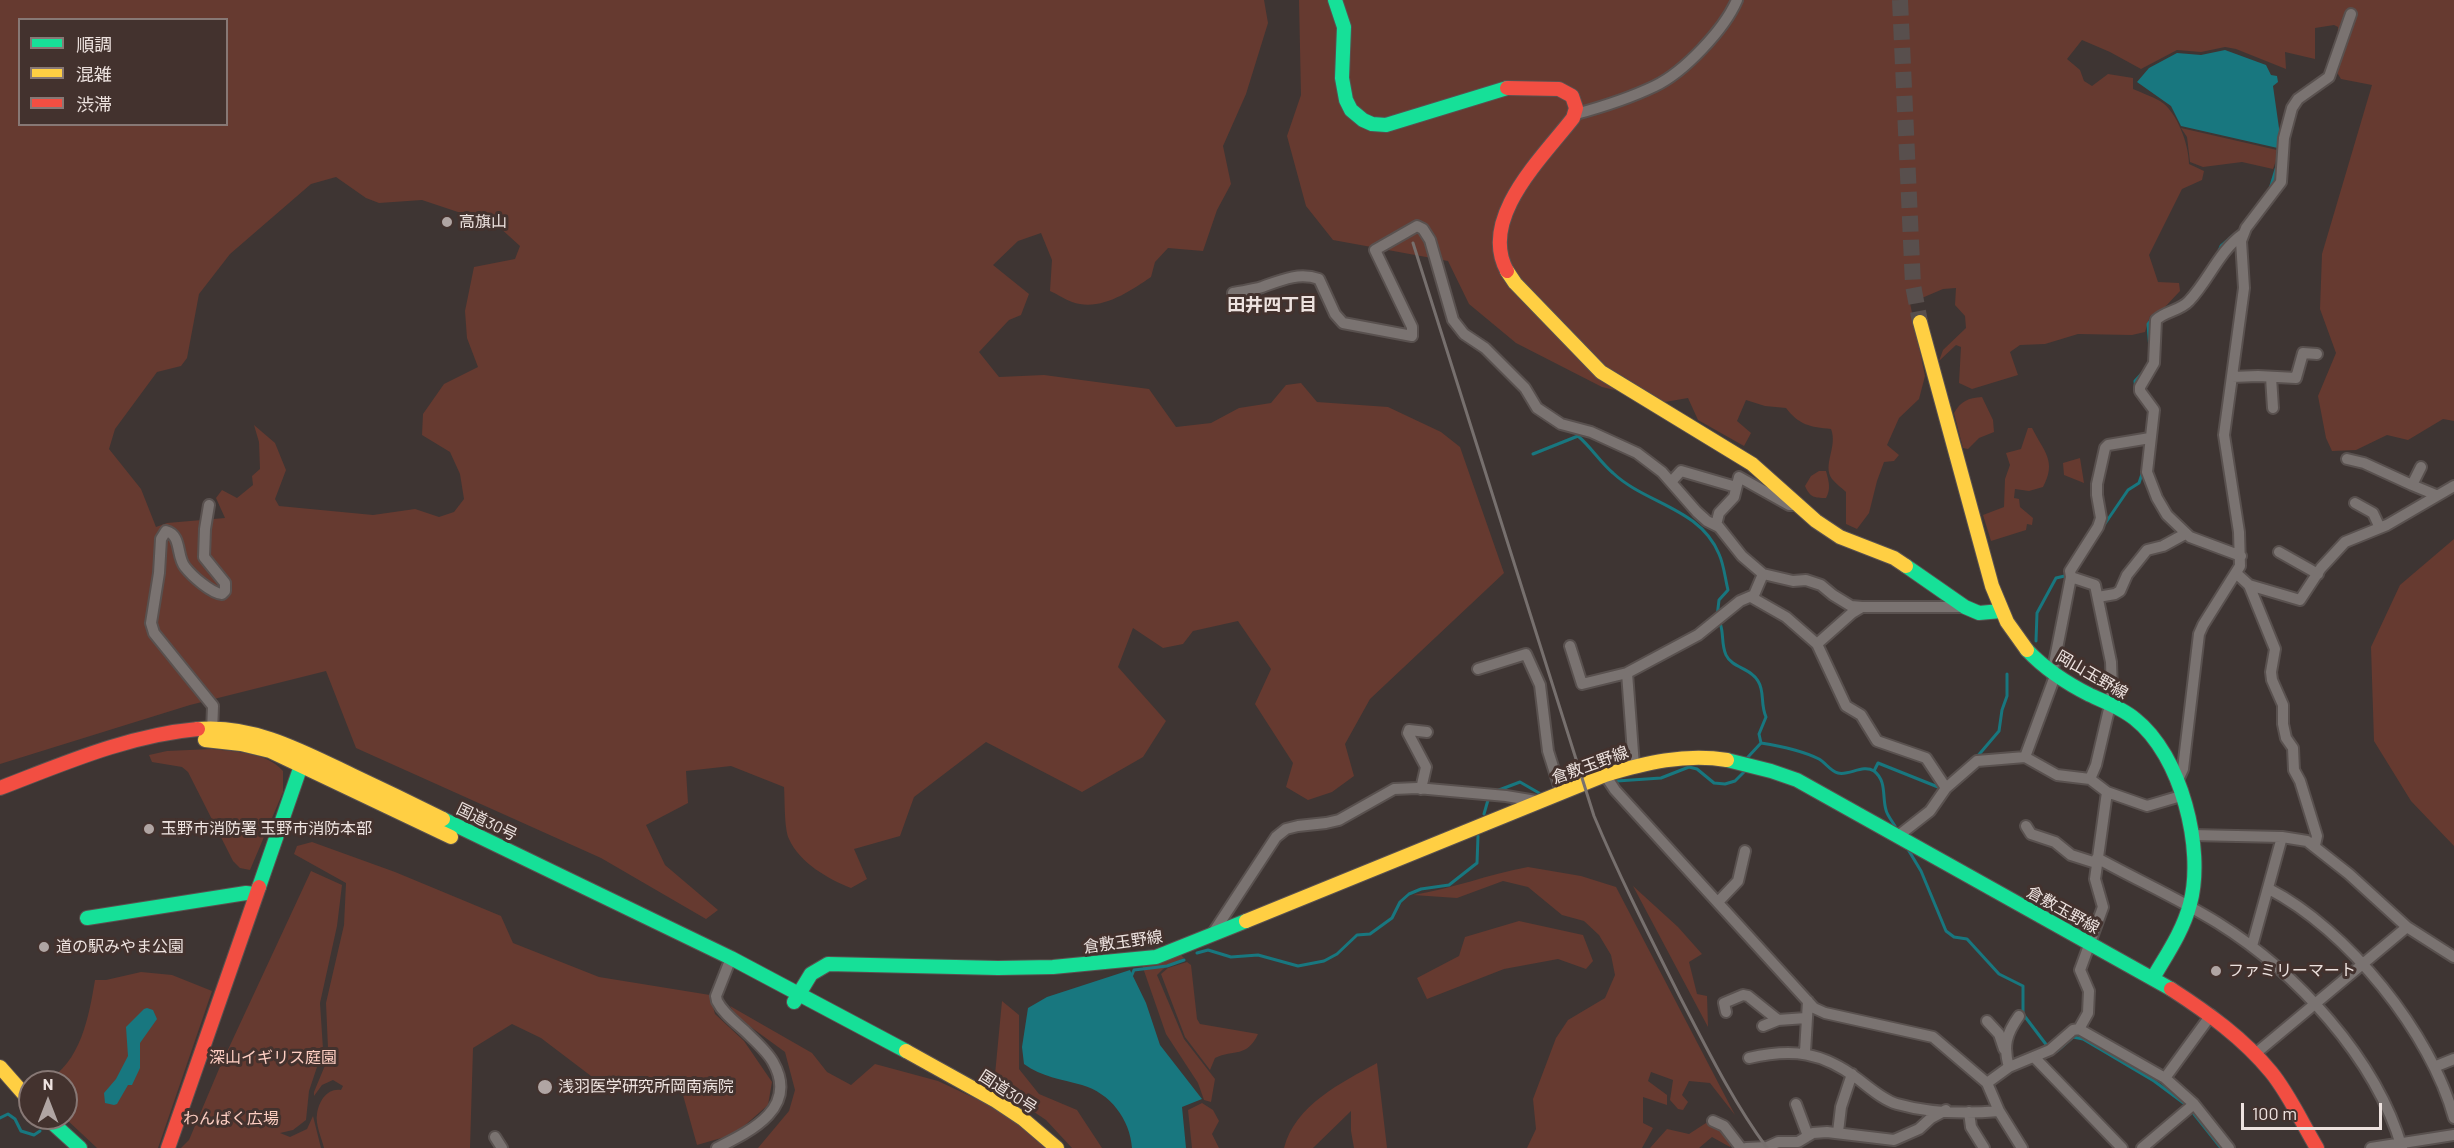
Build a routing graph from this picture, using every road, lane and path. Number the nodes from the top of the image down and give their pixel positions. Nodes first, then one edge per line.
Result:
1 (1335, 0) edge
2 (1737, 0) edge
3 (2351, 14) dead end
4 (1576, 114) junction
5 (2243, 234) junction
6 (1233, 293) dead end
7 (1920, 322) tunnel mouth
8 (2317, 354) dead end
9 (2232, 377) junction
10 (2271, 377) junction
11 (2273, 408) dead end
12 (2148, 438) junction
13 (2347, 459) dead end
14 (2421, 467) dead end
15 (1671, 482) junction
16 (2412, 485) junction
17 (2454, 486) edge
18 (1736, 487) junction
19 (2436, 495) junction
20 (2355, 503) dead end
21 (1799, 504) junction
22 (209, 506) dead end
23 (1716, 525) junction
24 (2380, 528) junction
25 (2185, 534) junction
26 (2279, 552) dead end
27 (2241, 556) junction
28 (1763, 574) junction
29 (2237, 574) junction
30 (2318, 574) junction
31 (2071, 575) junction
32 (2248, 585) junction
33 (1751, 597) junction
34 (2098, 597) junction
35 (1862, 607) junction
36 (1965, 607) junction
37 (2001, 611) junction
38 (1817, 644) junction
39 (1570, 646) dead end
40 (1478, 669) dead end
41 (1627, 673) junction
42 (2054, 675) junction
43 (2110, 705) junction
44 (1427, 732) dead end
45 (212, 734) junction
46 (2025, 757) junction
47 (304, 759) junction
48 (1634, 766) junction
49 (1605, 775) junction
50 (2090, 779) junction
51 (2176, 782) junction
52 (0, 788) edge
53 (1946, 788) junction
54 (1421, 789) junction
55 (1561, 792) junction
56 (2107, 792) junction
57 (2181, 796) junction
58 (0, 800) edge
59 (1536, 801) junction
60 (2026, 826) dead end
61 (2192, 835) junction
62 (1898, 836) junction
63 (2282, 837) junction
64 (2315, 845) junction
65 (1745, 851) dead end
66 (2097, 861) junction
67 (2269, 889) junction
68 (255, 894) junction
69 (1719, 902) junction
70 (2189, 907) junction
71 (87, 918) dead end
72 (2407, 927) junction
73 (1211, 936) junction
74 (2088, 943) junction
75 (2252, 946) junction
76 (2454, 957) edge
77 (728, 964) junction
78 (2363, 964) junction
79 (2152, 978) junction
80 (796, 998) junction
81 (1808, 1001) junction
82 (2316, 1003) junction
83 (1726, 1011) dead end
84 (2211, 1015) junction
85 (2019, 1016) dead end
86 (1806, 1018) junction
87 (1778, 1020) junction
88 (1987, 1021) dead end
89 (1763, 1026) dead end
90 (2079, 1029) junction
91 (1804, 1052) junction
92 (2005, 1052) junction
93 (2255, 1054) junction
94 (1749, 1058) dead end
95 (2035, 1058) junction
96 (2454, 1059) edge
97 (0, 1067) edge
98 (2009, 1067) junction
99 (2434, 1067) junction
100 (1852, 1074) junction
101 (2165, 1078) junction
102 (1987, 1083) junction
103 (18, 1087) edge
104 (1796, 1104) dead end
105 (2194, 1104) junction
106 (1946, 1110) junction
107 (1999, 1111) junction
108 (1968, 1112) junction
109 (2454, 1118) edge
110 (1713, 1121) dead end
111 (60, 1130) edge
112 (1838, 1132) junction
113 (2454, 1135) edge
114 (1808, 1136) junction
115 (495, 1137) dead end
116 (1892, 1144) edge
117 (2401, 1146) edge
118 (80, 1148) edge
119 (168, 1148) edge
120 (502, 1148) edge
121 (717, 1148) edge
122 (1057, 1148) edge
123 (1741, 1148) edge
124 (1746, 1148) edge
125 (1984, 1148) edge
126 (2022, 1148) edge
127 (2122, 1148) edge
128 (2142, 1148) edge
129 (2229, 1148) edge
130 (2317, 1148) edge
131 (2371, 1148) edge

1 - 4 main road
2 - 4 street
3 - 5 street
4 - 21 main road
5 - 9 street
5 - 12 street
6 - 15 street
7 - 37 main road, 岡山玉野線
8 - 10 street
9 - 10 street
9 - 27 street
10 - 11 street
12 - 25 street
12 - 31 street
13 - 16 street
14 - 16 street
15 - 18 street
15 - 23 street
16 - 19 street
17 - 19 street
18 - 21 street
18 - 23 street
19 - 24 street
20 - 24 street
21 - 36 main road
22 - 45 street
23 - 28 street
24 - 30 street
25 - 27 street
25 - 34 street
26 - 30 street
27 - 29 street
28 - 33 street
28 - 35 street
29 - 32 street
29 - 51 street
30 - 32 street
31 - 34 street
31 - 42 street
32 - 64 street
33 - 38 street
33 - 41 street
34 - 43 street
35 - 36 street
35 - 38 street
36 - 37 main road
37 - 42 main road, 岡山玉野線
38 - 53 street
39 - 41 street
40 - 55 street
41 - 48 street
42 - 43 main road, 岡山玉野線
42 - 46 street
43 - 50 street
43 - 51 main road, 岡山玉野線
44 - 54 street
45 - 47 main road, 国道30号
45 - 52 main road, 国道30号
45 - 58 main road, 国道30号
46 - 50 street
46 - 53 street
47 - 68 main road
47 - 77 main road, 国道30号
48 - 49 main road, 倉敷玉野線
48 - 62 main road, 倉敷玉野線
49 - 55 main road, 倉敷玉野線
49 - 69 street
50 - 56 street
51 - 57 main road, 岡山玉野線
53 - 62 street
54 - 59 street
54 - 73 street
55 - 59 main road, 倉敷玉野線
56 - 57 street
56 - 66 street
57 - 61 main road, 岡山玉野線
59 - 73 main road, 倉敷玉野線
60 - 66 street
61 - 63 street
61 - 70 main road, 岡山玉野線
62 - 74 main road, 倉敷玉野線
63 - 64 street
63 - 67 street
64 - 72 street
65 - 69 street
66 - 70 street
66 - 74 street
67 - 75 street
67 - 78 street
68 - 71 main road
68 - 119 main road
69 - 81 street
70 - 75 street
70 - 79 main road, 岡山玉野線
72 - 76 street
72 - 78 street
73 - 80 main road, 倉敷玉野線
74 - 79 main road, 倉敷玉野線
74 - 90 street
75 - 82 street
77 - 80 main road, 国道30号
77 - 121 street
78 - 82 street
78 - 99 street
79 - 84 main road, 倉敷玉野線
80 - 122 main road, 国道30号
81 - 86 street
81 - 102 street
82 - 93 street
82 - 117 street
83 - 87 street
84 - 93 main road, 倉敷玉野線
84 - 101 street
85 - 92 street
86 - 87 street
86 - 91 street
87 - 89 street
88 - 92 street
90 - 95 street
90 - 101 street
91 - 94 street
91 - 100 street
92 - 98 street
93 - 130 main road, 倉敷玉野線
95 - 98 street
95 - 127 street
96 - 99 street
97 - 103 main road
98 - 102 street
99 - 109 street
100 - 106 street
100 - 112 street
101 - 105 street
102 - 107 street
104 - 114 street
105 - 128 street
105 - 129 street
106 - 108 street
106 - 116 street
107 - 108 street
107 - 126 street
108 - 125 street
110 - 123 street
111 - 118 main road
112 - 114 street
112 - 116 street
113 - 117 street
114 - 124 street
115 - 120 street
117 - 131 street

